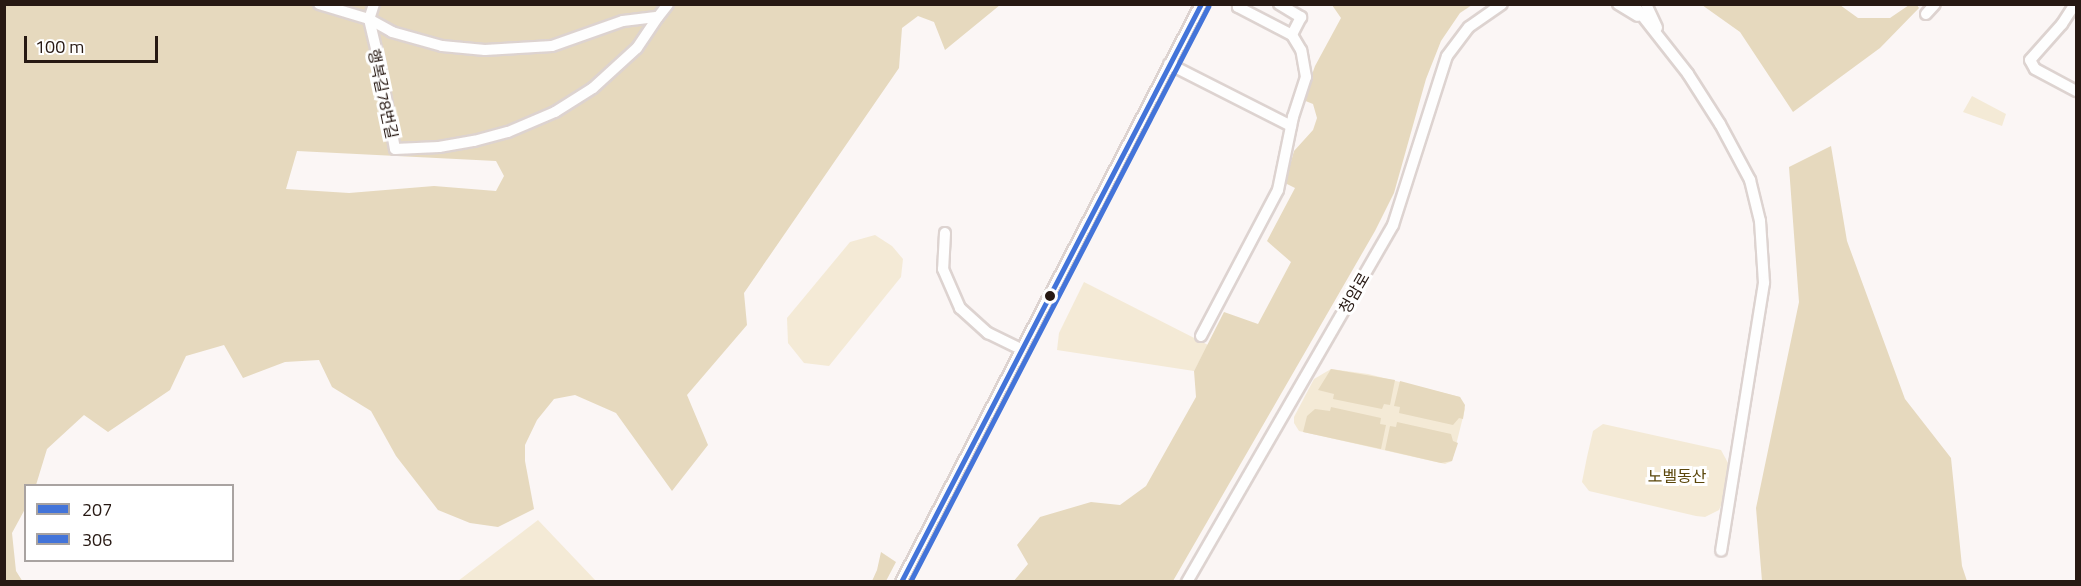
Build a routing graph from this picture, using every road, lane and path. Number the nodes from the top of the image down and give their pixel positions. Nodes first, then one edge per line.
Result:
1 (319, 4) edge
2 (374, 4) edge
3 (668, 4) edge
4 (1201, 4) edge
5 (1238, 4) edge
6 (1279, 4) edge
7 (1502, 4) edge
8 (1618, 4) edge
9 (1633, 4) edge
10 (1646, 4) edge
11 (1935, 4) edge
12 (2075, 4) edge
13 (1926, 14) dead end
14 (658, 16) junction
15 (369, 19) junction
16 (1650, 24) junction
17 (1292, 35) junction
18 (1661, 40) junction
19 (1169, 64) junction
20 (2076, 91) edge
21 (1291, 126) junction
22 (945, 232) dead end
23 (1201, 336) dead end
24 (1021, 349) junction
25 (1721, 551) dead end
26 (901, 582) edge
27 (1187, 582) edge

1 - 15 street, 행복길78번길
2 - 15 street
3 - 14 street, 행복길78번길
4 - 19 street
5 - 17 street
6 - 17 street
7 - 27 street, 청암로
8 - 16 street
9 - 16 street
10 - 18 street
11 - 13 street
12 - 20 street
14 - 15 street, 행복길78번길
14 - 15 street, 행복길78번길
16 - 18 street
17 - 21 street
18 - 25 street
19 - 21 street
19 - 24 street
21 - 23 street
22 - 24 street
24 - 26 street

